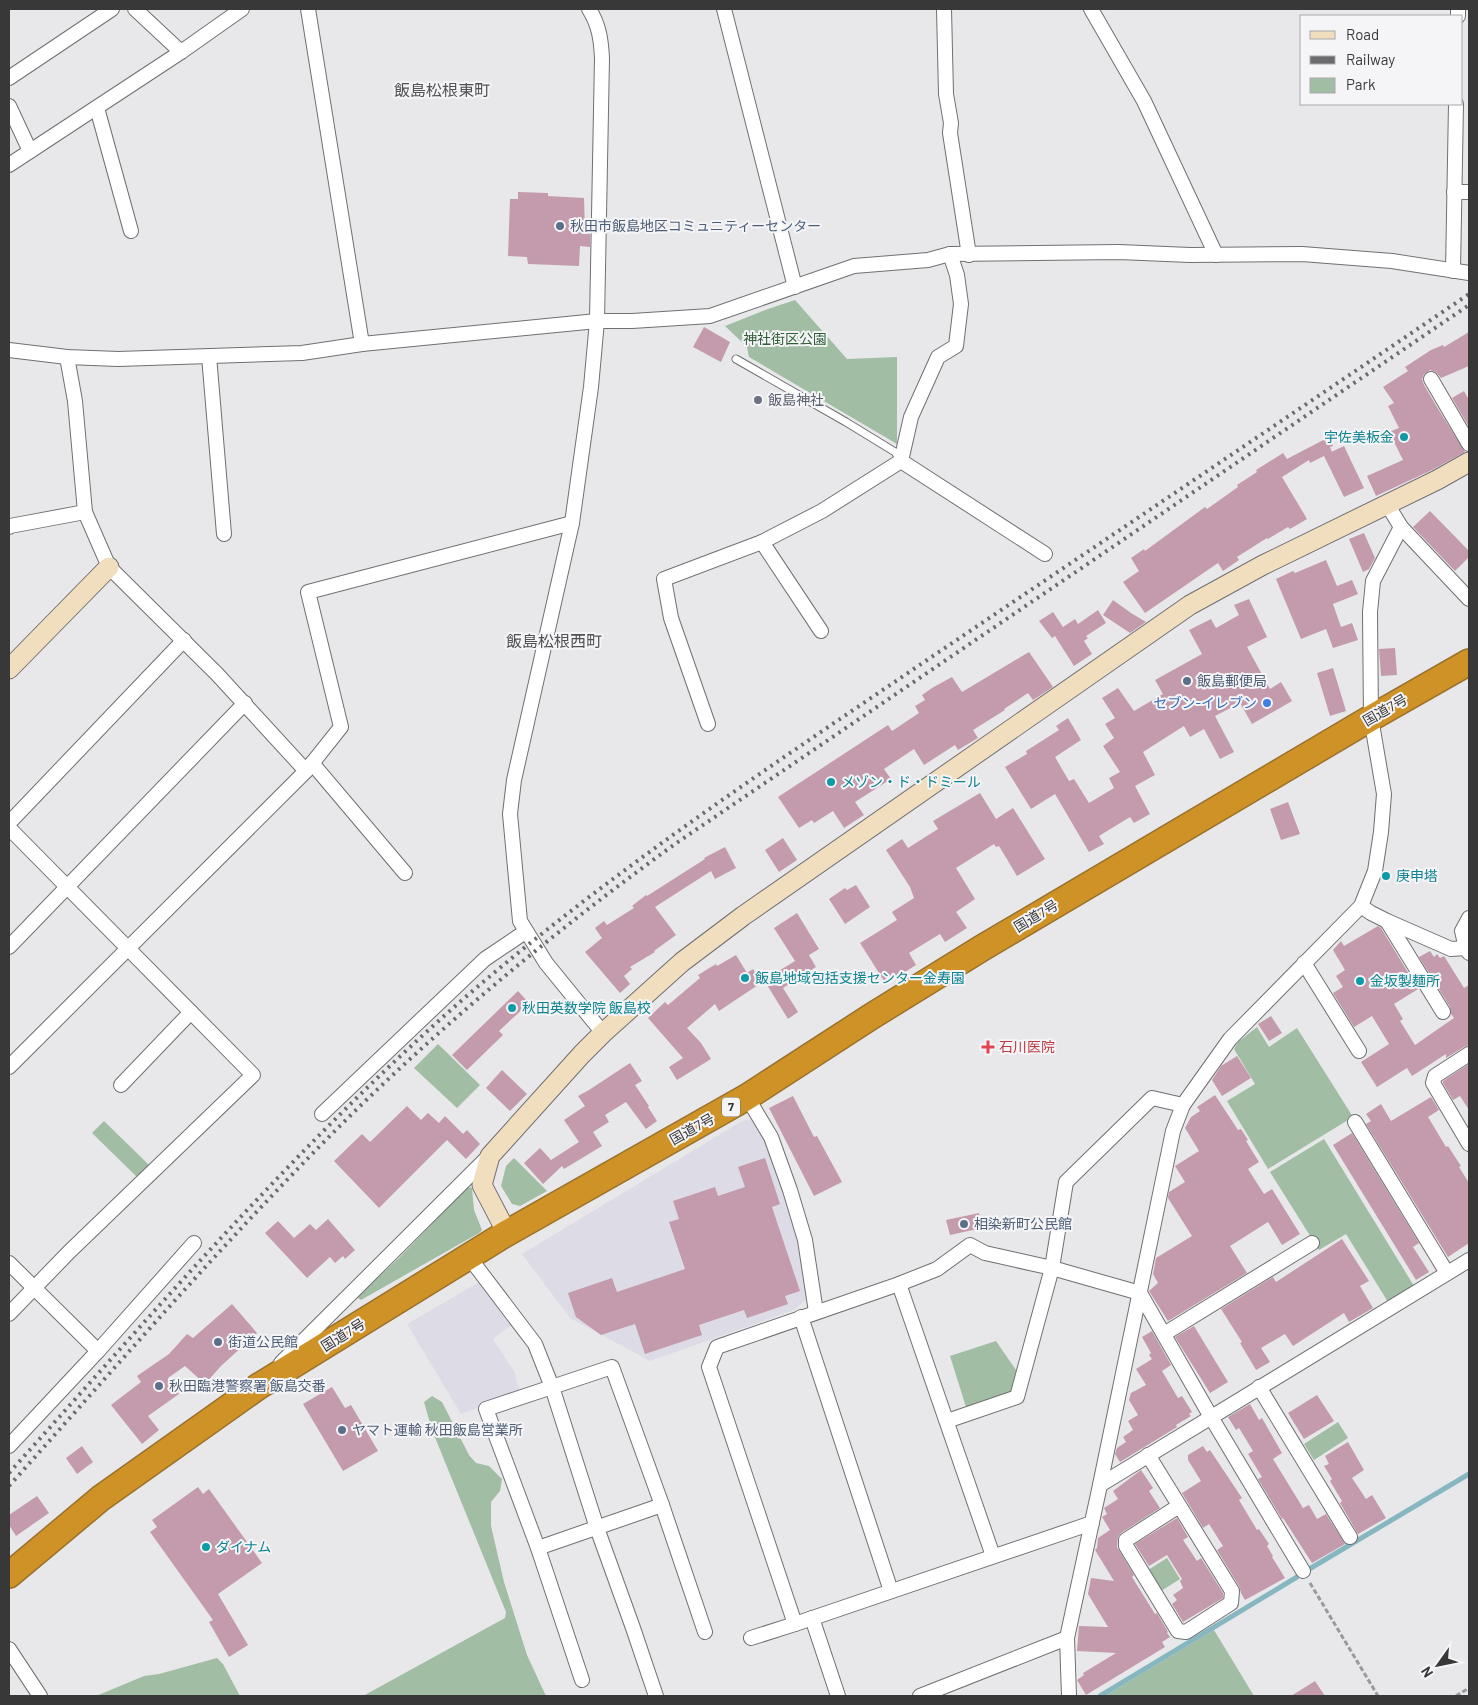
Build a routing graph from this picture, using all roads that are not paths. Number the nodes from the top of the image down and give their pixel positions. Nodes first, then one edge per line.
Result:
1 (112, 9) edge
2 (135, 9) edge
3 (242, 9) edge
4 (308, 9) edge
5 (589, 9) edge
6 (724, 9) edge
7 (944, 9) edge
8 (1091, 9) edge
9 (181, 52) junction
10 (9, 78) edge
11 (1456, 105) edge
12 (9, 106) edge
13 (97, 108) junction
14 (30, 151) junction
15 (9, 165) edge
16 (1454, 192) junction
17 (1469, 192) edge
18 (131, 231) dead end
19 (950, 254) junction
20 (969, 255) junction
21 (1216, 255) junction
22 (1453, 271) junction
23 (1469, 273) edge
24 (795, 287) junction
25 (597, 321) junction
26 (362, 344) junction
27 (9, 350) edge
28 (209, 356) junction
29 (67, 357) junction
30 (736, 360) dead end
31 (1431, 379) dead end
32 (1469, 444) edge
33 (901, 461) junction
34 (1469, 462) edge
35 (1387, 504) junction
36 (85, 512) junction
37 (572, 523) junction
38 (9, 526) edge
39 (1401, 527) junction
40 (224, 534) dead end
41 (762, 542) junction
42 (1045, 554) dead end
43 (109, 567) junction
44 (1469, 599) edge
45 (821, 631) dead end
46 (184, 640) junction
47 (1469, 662) edge
48 (9, 669) edge
49 (246, 703) junction
50 (1371, 718) junction
51 (708, 724) dead end
52 (309, 767) junction
53 (9, 823) edge
54 (9, 828) edge
55 (405, 873) dead end
56 (68, 887) junction
57 (1361, 906) junction
58 (1469, 918) edge
59 (1387, 921) junction
60 (526, 932) junction
61 (9, 948) edge
62 (129, 948) junction
63 (1468, 950) edge
64 (1304, 963) junction
65 (191, 1012) junction
66 (1444, 1012) dead end
67 (603, 1032) junction
68 (1359, 1051) dead end
69 (1469, 1054) edge
70 (9, 1067) edge
71 (121, 1085) dead end
72 (747, 1098) junction
73 (1183, 1105) junction
74 (322, 1114) dead end
75 (1355, 1122) dead end
76 (1469, 1144) edge
77 (490, 1156) junction
78 (507, 1233) junction
79 (194, 1243) dead end
80 (1312, 1243) dead end
81 (469, 1257) junction
82 (1469, 1260) edge
83 (9, 1263) edge
84 (1052, 1268) junction
85 (1447, 1273) junction
86 (899, 1284) junction
87 (34, 1287) junction
88 (1140, 1292) junction
89 (816, 1312) junction
90 (9, 1314) edge
91 (801, 1317) junction
92 (1164, 1334) junction
93 (98, 1351) junction
94 (259, 1386) junction
95 (552, 1387) junction
96 (1259, 1387) junction
97 (1211, 1417) junction
98 (948, 1421) junction
99 (9, 1446) edge
100 (1148, 1456) junction
101 (1100, 1485) junction
102 (662, 1504) junction
103 (1179, 1506) junction
104 (1092, 1523) junction
105 (597, 1528) junction
106 (1350, 1537) dead end
107 (538, 1548) junction
108 (993, 1556) junction
109 (1303, 1571) road end
110 (9, 1575) edge
111 (891, 1591) junction
112 (812, 1618) junction
113 (795, 1624) junction
114 (705, 1632) dead end
115 (751, 1638) dead end
116 (1067, 1638) junction
117 (9, 1649) edge
118 (582, 1680) dead end
119 (40, 1696) edge
120 (656, 1696) edge
121 (838, 1696) edge
122 (920, 1696) edge
123 (1068, 1696) edge

1 - 10 street
2 - 9 street
3 - 9 street
4 - 26 street
5 - 25 street
6 - 24 street
7 - 20 street
8 - 21 street
9 - 13 street
11 - 16 street
12 - 14 street
13 - 14 street
13 - 18 street
14 - 15 street
16 - 17 street
16 - 22 street
19 - 20 street
19 - 24 street
19 - 33 street
20 - 21 street
21 - 22 street
22 - 23 street
24 - 25 street
25 - 26 street
25 - 37 street
26 - 28 street
27 - 29 street
28 - 29 street
28 - 40 street
29 - 36 street
30 - 33 lane
31 - 32 street
33 - 41 street
33 - 42 street
34 - 35 street
35 - 39 street
35 - 67 street
36 - 38 street
36 - 43 street
37 - 52 street
37 - 60 street
39 - 44 street
39 - 50 street
41 - 45 street
41 - 51 street
43 - 46 street
43 - 48 street
46 - 49 street
46 - 53 street
47 - 50 highway, 国道7号 / 7
49 - 52 street
49 - 56 street
50 - 57 street
50 - 72 highway, 国道7号 / 7
52 - 55 street
52 - 62 street
54 - 56 street
56 - 61 street
56 - 62 street
57 - 59 street
57 - 64 street
58 - 63 street
59 - 63 street
59 - 66 street
60 - 67 street
60 - 74 street
62 - 65 street
62 - 70 street
64 - 68 street
64 - 73 street
65 - 71 street
65 - 87 street
67 - 77 street
69 - 76 street
72 - 78 highway, 国道7号 / 7
72 - 89 street
73 - 84 street
73 - 88 street
75 - 85 street
77 - 78 street
77 - 94 street
78 - 81 highway, 国道7号 / 7
79 - 93 street
80 - 92 street
81 - 94 highway, 国道7号 / 7
81 - 95 street
82 - 85 street
83 - 87 street
84 - 86 street
84 - 88 street
84 - 98 street
85 - 96 street
86 - 89 street
86 - 98 street
87 - 90 street
87 - 93 street
88 - 92 street
88 - 101 street
89 - 91 street
91 - 111 street
91 - 113 street
92 - 97 street
93 - 99 street
94 - 110 highway, 国道7号 / 7
95 - 102 street
95 - 105 street
95 - 107 street
96 - 97 street
96 - 106 street
97 - 100 street
97 - 109 street
98 - 108 street
100 - 101 street
100 - 103 street
101 - 104 street
102 - 105 street
102 - 114 street
103 - 103 street
104 - 108 street
104 - 116 street
105 - 107 street
105 - 120 street
107 - 118 street
108 - 111 street
111 - 112 street
112 - 113 street
112 - 121 street
113 - 115 street
116 - 122 street
116 - 123 street
117 - 119 street

